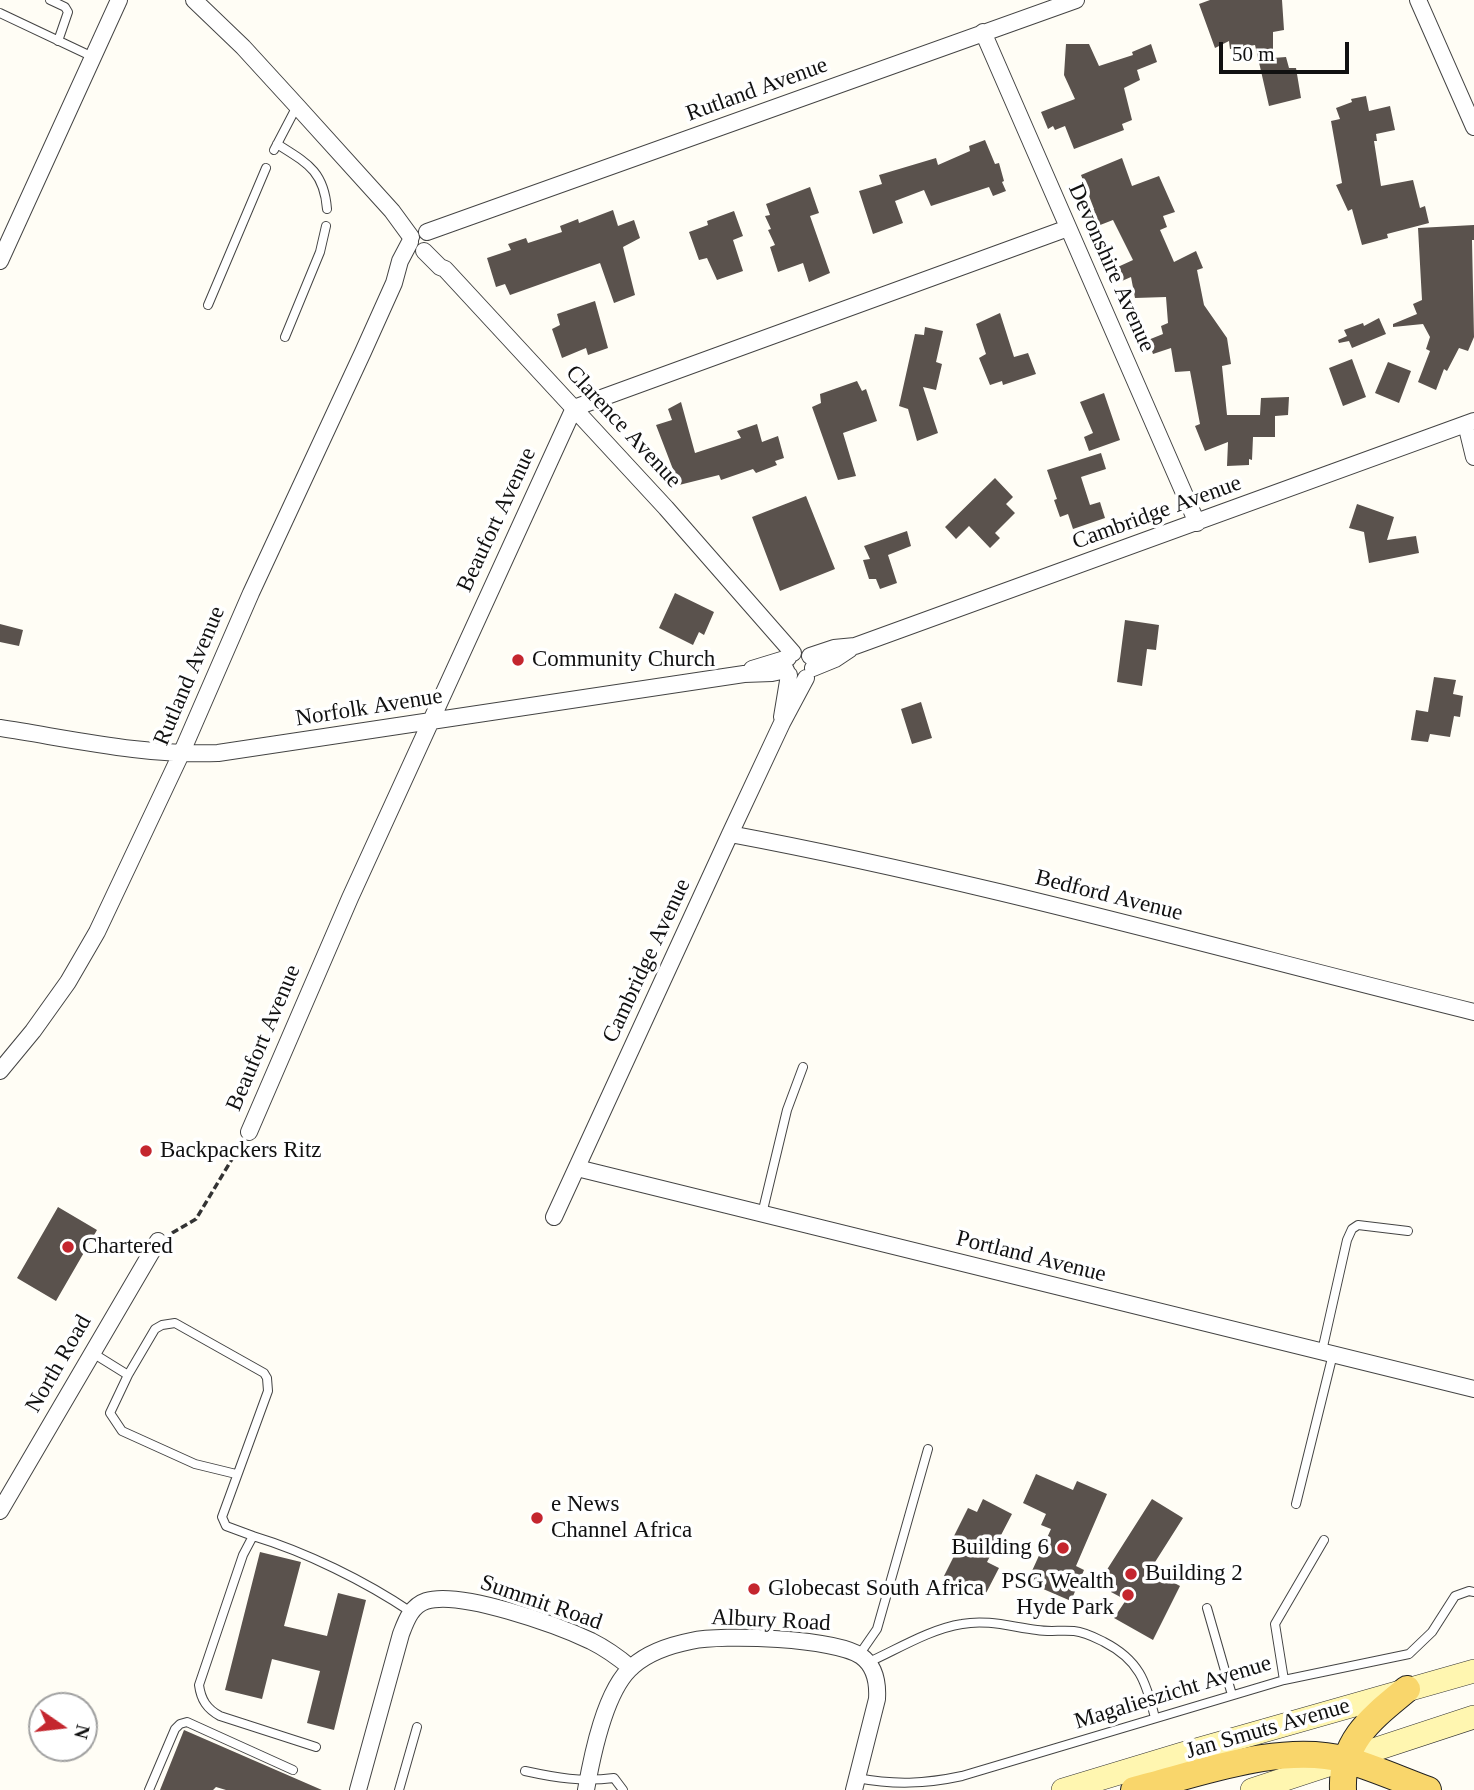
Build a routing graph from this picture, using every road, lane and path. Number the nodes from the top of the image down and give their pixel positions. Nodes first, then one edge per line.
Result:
1 (50, 0) edge
2 (119, 0) edge
3 (194, 0) edge
4 (1076, 0) edge
5 (1418, 0) edge
6 (0, 13) edge
7 (983, 32) junction
8 (58, 41) junction
9 (93, 57) junction
10 (297, 106) junction
11 (1474, 127) edge
12 (266, 168) dead end
13 (327, 209) dead end
14 (326, 226) dead end
15 (1068, 228) junction
16 (421, 241) junction
17 (0, 261) edge
18 (208, 305) dead end
19 (285, 337) dead end
20 (574, 408) junction
21 (1470, 422) edge
22 (1474, 457) edge
23 (1196, 523) junction
24 (799, 664) junction
25 (430, 722) junction
26 (0, 728) edge
27 (181, 754) junction
28 (730, 834) junction
29 (1474, 1012) edge
30 (803, 1067) dead end
31 (0, 1071) edge
32 (249, 1132) joint
33 (577, 1168) junction
34 (762, 1214) junction
35 (554, 1217) dead end
36 (1408, 1231) dead end
37 (158, 1241) joint
38 (91, 1352) junction
39 (1327, 1353) junction
40 (128, 1375) junction
41 (1474, 1389) edge
42 (928, 1450) dead end
43 (236, 1474) junction
44 (1296, 1504) dead end
45 (0, 1511) edge
46 (253, 1536) junction
47 (1324, 1540) dead end
48 (1474, 1592) edge
49 (1207, 1608) dead end
50 (411, 1612) junction
51 (864, 1659) junction
52 (631, 1668) junction
53 (1474, 1671) edge
54 (1284, 1680) junction
55 (1407, 1689) junction
56 (1232, 1695) junction
57 (1474, 1717) edge
58 (1155, 1718) junction
59 (418, 1727) dead end
60 (316, 1746) dead end
61 (1345, 1760) junction
62 (293, 1770) dead end
63 (525, 1770) dead end
64 (855, 1784) edge
65 (587, 1786) edge
66 (149, 1790) edge
67 (358, 1790) edge
68 (399, 1790) edge
69 (623, 1790) edge
70 (1063, 1790) edge
71 (1134, 1790) edge
72 (1252, 1790) edge
73 (1343, 1790) edge
74 (1428, 1790) edge

1 - 8 lane
2 - 9 street
3 - 10 street, Clarence Avenue
4 - 7 street, Rutland Avenue
5 - 11 street
6 - 8 lane
7 - 15 street, Devonshire Avenue
7 - 16 street, Rutland Avenue
8 - 9 lane
9 - 17 street
10 - 13 lane
10 - 16 street, Clarence Avenue
12 - 18 lane
14 - 19 lane
15 - 20 street
15 - 23 street, Devonshire Avenue
16 - 20 street, Clarence Avenue
16 - 27 street, Rutland Avenue
20 - 24 street, Clarence Avenue
20 - 25 street, Beaufort Avenue
21 - 22 street
21 - 23 street, Cambridge Avenue
23 - 24 street, Cambridge Avenue
24 - 25 street, Norfolk Avenue
24 - 28 street, Cambridge Avenue
25 - 27 street, Norfolk Avenue
25 - 32 street, Beaufort Avenue
26 - 27 street, Norfolk Avenue
27 - 31 street, Rutland Avenue
28 - 29 street, Bedford Avenue
28 - 33 street, Cambridge Avenue
30 - 34 lane
32 - 37 path
33 - 34 street, Portland Avenue
33 - 35 street, Cambridge Avenue
34 - 39 street, Portland Avenue
36 - 39 lane
37 - 38 street, North Road
38 - 40 lane
38 - 45 street, North Road
39 - 41 street, Portland Avenue
39 - 44 lane
40 - 43 lane
40 - 43 lane
42 - 51 lane
43 - 46 lane
46 - 50 lane
46 - 60 lane
47 - 54 lane
48 - 54 lane, Magalieszicht Avenue
49 - 56 lane
50 - 52 street, Summit Road
50 - 67 street
51 - 52 street, Albury Road
51 - 58 lane
51 - 64 street
52 - 65 street, Albury Road
53 - 55 main road, Jan Smuts Avenue
54 - 56 lane, Magalieszicht Avenue
55 - 61 main road
55 - 70 main road, Jan Smuts Avenue
56 - 58 lane, Magalieszicht Avenue
57 - 61 main road
58 - 64 lane, Magalieszicht Avenue
59 - 68 lane
61 - 71 main road
61 - 72 main road
61 - 73 main road
61 - 74 main road
62 - 66 lane
63 - 65 lane
65 - 69 lane

